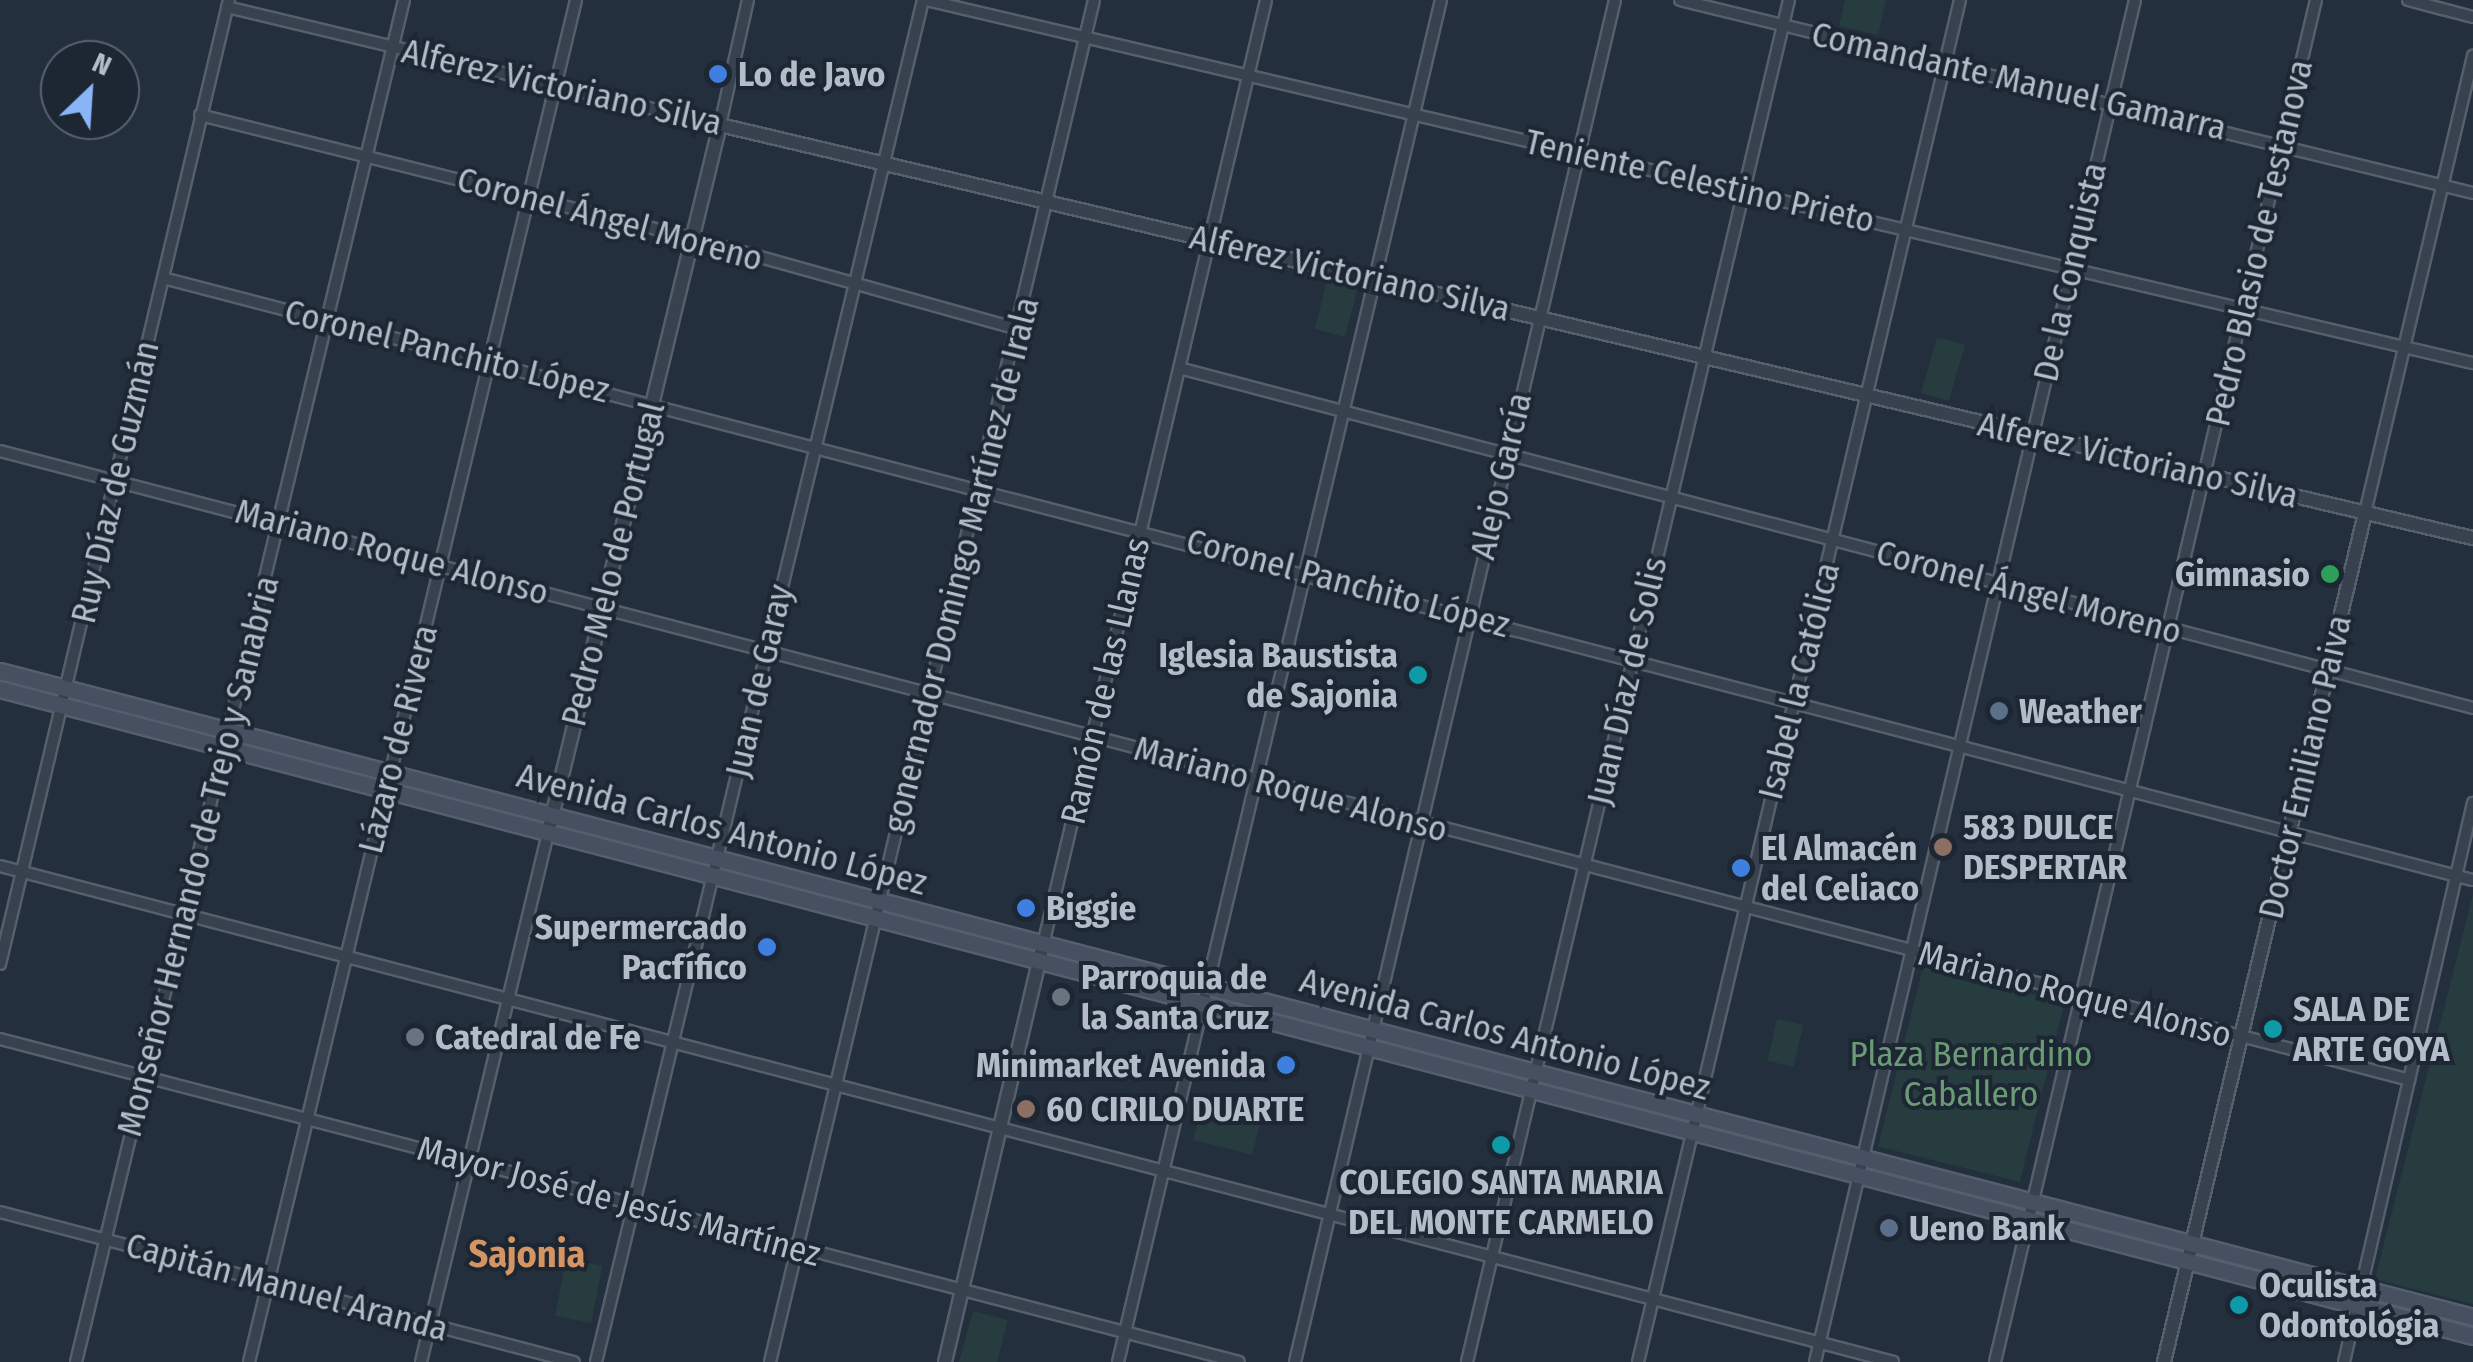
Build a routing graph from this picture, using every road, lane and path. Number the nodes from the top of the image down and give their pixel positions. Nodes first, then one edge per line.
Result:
1 (404, 0) edge
2 (576, 0) edge
3 (748, 0) edge
4 (924, 0) edge
5 (1094, 0) edge
6 (1266, 0) edge
7 (1440, 0) edge
8 (1615, 0) edge
9 (1680, 0) edge
10 (1788, 0) edge
11 (1960, 0) edge
12 (2135, 0) edge
13 (2316, 0) edge
14 (2408, 0) edge
15 (228, 3) edge
16 (2473, 17) edge
17 (1782, 26) junction
18 (1086, 37) junction
19 (393, 47) junction
20 (2473, 56) edge
21 (1944, 61) junction
22 (1248, 76) junction
23 (555, 86) junction
24 (2110, 102) junction
25 (1415, 114) junction
26 (200, 115) junction
27 (720, 125) junction
28 (2282, 144) junction
29 (1578, 154) junction
30 (362, 156) junction
31 (881, 163) junction
32 (2442, 186) junction
33 (1745, 190) junction
34 (2473, 192) edge
35 (528, 196) junction
36 (1050, 202) junction
37 (1903, 228) junction
38 (692, 238) junction
39 (1209, 242) junction
40 (2071, 267) junction
41 (163, 278) junction
42 (1373, 279) junction
43 (853, 285) junction
44 (2244, 308) junction
45 (1539, 316) junction
46 (327, 320) junction
47 (1018, 329) junction
48 (2404, 347) junction
49 (1705, 358) junction
50 (488, 362) junction
51 (2473, 363) edge
52 (1179, 368) junction
53 (1866, 396) junction
54 (652, 404) junction
55 (1342, 411) junction
56 (2031, 435) junction
57 (814, 445) junction
58 (0, 451) edge
59 (1506, 455) junction
60 (2204, 476) junction
61 (115, 480) junction
62 (980, 487) junction
63 (1671, 498) junction
64 (2365, 513) junction
65 (278, 523) junction
66 (1141, 529) junction
67 (2473, 538) edge
68 (1832, 540) junction
69 (440, 565) junction
70 (1304, 572) junction
71 (1997, 584) junction
72 (603, 608) junction
73 (1468, 614) junction
74 (2168, 628) junction
75 (766, 652) junction
76 (1632, 658) junction
77 (2328, 670) junction
78 (0, 671) edge
79 (66, 688) junction
80 (0, 689) edge
81 (931, 696) junction
82 (1796, 701) junction
83 (62, 705) junction
84 (2473, 708) edge
85 (228, 730) junction
86 (1092, 738) junction
87 (1959, 747) junction
88 (224, 748) junction
89 (389, 773) junction
90 (1254, 780) junction
91 (385, 790) junction
92 (2129, 793) junction
93 (2473, 803) edge
94 (1420, 823) junction
95 (550, 824) junction
96 (2289, 834) junction
97 (0, 866) edge
98 (1583, 866) junction
99 (714, 867) junction
100 (22, 871) junction
101 (2456, 876) junction
102 (2473, 880) edge
103 (1743, 905) junction
104 (877, 909) junction
105 (184, 914) junction
106 (1912, 950) junction
107 (1041, 953) junction
108 (346, 956) junction
109 (0, 964) edge
110 (1206, 986) junction
111 (2082, 994) junction
112 (508, 999) junction
113 (1202, 1004) junction
114 (0, 1039) edge
115 (1369, 1039) junction
116 (2240, 1039) junction
117 (673, 1042) junction
118 (145, 1077) junction
119 (2409, 1080) junction
120 (1533, 1082) junction
121 (837, 1085) junction
122 (307, 1119) junction
123 (1694, 1124) junction
124 (1002, 1129) junction
125 (469, 1162) junction
126 (1861, 1167) junction
127 (1164, 1168) junction
128 (636, 1205) junction
129 (1331, 1211) junction
130 (2031, 1211) junction
131 (0, 1212) edge
132 (106, 1240) junction
133 (2192, 1242) junction
134 (797, 1247) junction
135 (1491, 1257) junction
136 (2188, 1260) junction
137 (268, 1282) junction
138 (963, 1290) junction
139 (2359, 1297) junction
140 (1652, 1300) junction
141 (2473, 1317) edge
142 (430, 1324) junction
143 (1124, 1332) junction
144 (2473, 1336) edge
145 (1820, 1342) junction
146 (76, 1362) edge
147 (249, 1362) edge
148 (421, 1362) edge
149 (574, 1362) edge
150 (596, 1362) edge
151 (770, 1362) edge
152 (945, 1362) edge
153 (1118, 1362) edge
154 (1239, 1362) edge
155 (1295, 1362) edge
156 (1466, 1362) edge
157 (1638, 1362) edge
158 (1815, 1362) edge
159 (1893, 1362) edge
160 (1995, 1362) edge
161 (2164, 1362) edge
162 (2344, 1362) edge

1 - 19 street, Monseñor Hernando de Trejo y Sanabria
2 - 23 street, Lázaro de Rivera
3 - 27 street, Pedro Melo de Portugal
4 - 18 street, Teniente Celestino Prieto
4 - 31 street, Juan de Garay
5 - 18 street, gonernador Domingo Martínez de Irala
6 - 22 street, Ramón de las Llanas
7 - 25 street
8 - 29 street, Alejo García
9 - 17 street, Comandante Manuel Gamarra
10 - 17 street, Juan Díaz de Solis
11 - 21 street, Isabel la Católica
12 - 24 street, De la Conquista
13 - 28 street, Pedro Blasio de Testanova
14 - 16 street
15 - 19 street, Alferez Victoriano Silva
15 - 26 street, Ruy Díaz de Guzmán
17 - 21 street, Comandante Manuel Gamarra
17 - 33 street, Juan Díaz de Solis
18 - 22 street, Teniente Celestino Prieto
18 - 36 street, gonernador Domingo Martínez de Irala
19 - 23 street, Alferez Victoriano Silva
19 - 30 street, Monseñor Hernando de Trejo y Sanabria
20 - 32 street, Doctor Emiliano Paiva
21 - 24 street, Comandante Manuel Gamarra
21 - 37 street, Isabel la Católica
22 - 25 street, Teniente Celestino Prieto
22 - 39 street, Ramón de las Llanas
23 - 27 street, Alferez Victoriano Silva
23 - 35 street, Lázaro de Rivera
24 - 28 street, Comandante Manuel Gamarra
24 - 40 street, De la Conquista
25 - 29 street, Teniente Celestino Prieto
25 - 42 street
26 - 30 street, Coronel Ángel Moreno
26 - 41 street, Ruy Díaz de Guzmán
27 - 31 street, Alferez Victoriano Silva
27 - 38 street, Pedro Melo de Portugal
28 - 32 street, Comandante Manuel Gamarra
28 - 44 street, Pedro Blasio de Testanova
29 - 33 street, Teniente Celestino Prieto
29 - 45 street, Alejo García
30 - 35 street, Coronel Ángel Moreno
30 - 46 street, Monseñor Hernando de Trejo y Sanabria
31 - 36 street, Alferez Victoriano Silva
31 - 43 street, Juan de Garay
32 - 34 street, Comandante Manuel Gamarra
32 - 48 street, Doctor Emiliano Paiva
33 - 37 street, Teniente Celestino Prieto
33 - 49 street, Juan Díaz de Solis
35 - 38 street, Coronel Ángel Moreno
35 - 50 street, Lázaro de Rivera
36 - 39 street, Alferez Victoriano Silva
36 - 47 street, gonernador Domingo Martínez de Irala
37 - 40 street, Teniente Celestino Prieto
37 - 53 street, Isabel la Católica
38 - 43 street, Coronel Ángel Moreno
38 - 54 street, Pedro Melo de Portugal
39 - 42 street, Alferez Victoriano Silva
39 - 52 street, Ramón de las Llanas
40 - 44 street, Teniente Celestino Prieto
40 - 56 street, De la Conquista
41 - 46 street, Coronel Panchito López
41 - 61 street, Ruy Díaz de Guzmán
42 - 45 street, Alferez Victoriano Silva
42 - 55 street
43 - 47 street, Coronel Ángel Moreno
43 - 57 street, Juan de Garay
44 - 48 street, Teniente Celestino Prieto
44 - 60 street, Pedro Blasio de Testanova
45 - 49 street, Alferez Victoriano Silva
45 - 59 street, Alejo García
46 - 50 street, Coronel Panchito López
46 - 65 street, Monseñor Hernando de Trejo y Sanabria
47 - 62 street, gonernador Domingo Martínez de Irala
48 - 51 street, Teniente Celestino Prieto
48 - 64 street, Doctor Emiliano Paiva
49 - 53 street, Alferez Victoriano Silva
49 - 63 street, Juan Díaz de Solis
50 - 54 street, Coronel Panchito López
50 - 69 street, Lázaro de Rivera
52 - 55 street, Coronel Ángel Moreno
52 - 66 street, Ramón de las Llanas
53 - 56 street, Alferez Victoriano Silva
53 - 68 street, Isabel la Católica
54 - 57 street, Coronel Panchito López
54 - 72 street, Pedro Melo de Portugal
55 - 59 street, Coronel Ángel Moreno
55 - 70 street
56 - 60 street, Alferez Victoriano Silva
56 - 71 street, De la Conquista
57 - 62 street, Coronel Panchito López
57 - 75 street, Juan de Garay
58 - 61 street, Mariano Roque Alonso
59 - 63 street, Coronel Ángel Moreno
59 - 73 street, Alejo García
60 - 64 street, Alferez Victoriano Silva
60 - 74 street, Pedro Blasio de Testanova
61 - 65 street, Mariano Roque Alonso
61 - 79 street, Ruy Díaz de Guzmán
62 - 66 street, Coronel Panchito López
62 - 81 street, gonernador Domingo Martínez de Irala
63 - 68 street, Coronel Ángel Moreno
63 - 76 street, Juan Díaz de Solis
64 - 67 street, Alferez Victoriano Silva
64 - 77 street, Doctor Emiliano Paiva
65 - 69 street, Mariano Roque Alonso
65 - 85 street, Monseñor Hernando de Trejo y Sanabria
66 - 70 street, Coronel Panchito López
66 - 86 street, Ramón de las Llanas
68 - 71 street, Coronel Ángel Moreno
68 - 82 street, Isabel la Católica
69 - 72 street, Mariano Roque Alonso
69 - 89 street, Lázaro de Rivera
70 - 73 street, Coronel Panchito López
70 - 90 street
71 - 74 street, Coronel Ángel Moreno
71 - 87 street, De la Conquista
72 - 75 street, Mariano Roque Alonso
72 - 95 street, Pedro Melo de Portugal
73 - 76 street, Coronel Panchito López
73 - 94 street, Alejo García
74 - 77 street, Coronel Ángel Moreno
74 - 92 street, Pedro Blasio de Testanova
75 - 81 street, Mariano Roque Alonso
75 - 99 street, Juan de Garay
76 - 82 street, Coronel Panchito López
76 - 98 street, Juan Díaz de Solis
77 - 84 street, Coronel Ángel Moreno
77 - 96 street, Doctor Emiliano Paiva
78 - 79 main road, Avenida Carlos Antonio López
79 - 83 street, Ruy Díaz de Guzmán
79 - 85 main road, Avenida Carlos Antonio López
80 - 83 main road, Avenida Carlos Antonio López
81 - 86 street, Mariano Roque Alonso
81 - 104 street, gonernador Domingo Martínez de Irala
82 - 87 street, Coronel Panchito López
82 - 103 street, Isabel la Católica
83 - 88 main road, Avenida Carlos Antonio López
83 - 100 street, Ruy Díaz de Guzmán
85 - 88 street, Monseñor Hernando de Trejo y Sanabria
85 - 89 main road, Avenida Carlos Antonio López
86 - 90 street, Mariano Roque Alonso
86 - 107 street, Ramón de las Llanas
87 - 92 street, Coronel Panchito López
87 - 106 street, De la Conquista
88 - 91 main road, Avenida Carlos Antonio López
88 - 105 street, Monseñor Hernando de Trejo y Sanabria
89 - 91 street, Lázaro de Rivera
89 - 95 main road, Avenida Carlos Antonio López
90 - 94 street, Mariano Roque Alonso
90 - 110 street
91 - 95 main road, Avenida Carlos Antonio López
91 - 108 street, Lázaro de Rivera
92 - 96 street, Coronel Panchito López
92 - 111 street, Pedro Blasio de Testanova
93 - 101 street
94 - 98 street, Mariano Roque Alonso
94 - 115 street, Alejo García
95 - 99 main road, Avenida Carlos Antonio López
95 - 112 street, Pedro Melo de Portugal
96 - 101 street, Coronel Panchito López
96 - 116 street, Doctor Emiliano Paiva
97 - 100 street
98 - 103 street, Mariano Roque Alonso
98 - 120 street, Juan Díaz de Solis
99 - 104 main road, Avenida Carlos Antonio López
99 - 117 street, Juan de Garay
100 - 105 street
100 - 109 street, Ruy Díaz de Guzmán
101 - 102 street, Coronel Panchito López
101 - 119 street
103 - 106 street, Mariano Roque Alonso
103 - 123 street, Isabel la Católica
104 - 107 main road, Avenida Carlos Antonio López
104 - 121 street, gonernador Domingo Martínez de Irala
105 - 108 street
105 - 118 street, Monseñor Hernando de Trejo y Sanabria
106 - 111 street, Mariano Roque Alonso
106 - 126 street, De la Conquista
107 - 110 main road, Avenida Carlos Antonio López
107 - 113 main road, Avenida Carlos Antonio López
107 - 124 street, Ramón de las Llanas
108 - 112 street
108 - 122 street, Lázaro de Rivera
110 - 113 street
110 - 115 main road, Avenida Carlos Antonio López
111 - 116 street, Mariano Roque Alonso
111 - 130 street, Pedro Blasio de Testanova
112 - 117 street
112 - 125 street, Pedro Melo de Portugal
113 - 115 main road, Avenida Carlos Antonio López
113 - 127 street
114 - 118 street, Mayor José de Jesús Martínez
115 - 120 main road, Avenida Carlos Antonio López
115 - 129 street, Alejo García
116 - 119 street, Mariano Roque Alonso
116 - 133 street, Doctor Emiliano Paiva
117 - 121 street
117 - 128 street, Juan de Garay
118 - 122 street, Mayor José de Jesús Martínez
118 - 132 street, Monseñor Hernando de Trejo y Sanabria
119 - 139 street
120 - 123 main road, Avenida Carlos Antonio López
120 - 135 street, Juan Díaz de Solis
121 - 124 street
121 - 134 street, gonernador Domingo Martínez de Irala
122 - 125 street, Mayor José de Jesús Martínez
122 - 137 street, Lázaro de Rivera
123 - 126 main road, Avenida Carlos Antonio López
123 - 140 street, Isabel la Católica
124 - 127 street
124 - 138 street, Ramón de las Llanas
125 - 128 street, Mayor José de Jesús Martínez
125 - 142 street, Pedro Melo de Portugal
126 - 130 main road, Avenida Carlos Antonio López
126 - 145 street, De la Conquista
127 - 129 street
127 - 143 street
128 - 134 street, Mayor José de Jesús Martínez
128 - 150 street, Juan de Garay
129 - 135 street
129 - 155 street, Alejo García
130 - 133 main road, Avenida Carlos Antonio López
130 - 136 main road, Avenida Carlos Antonio López
130 - 160 street, Pedro Blasio de Testanova
131 - 132 street, Capitán Manuel Aranda
132 - 137 street, Capitán Manuel Aranda
132 - 146 street, Monseñor Hernando de Trejo y Sanabria
133 - 136 street, Doctor Emiliano Paiva
133 - 139 main road, Avenida Carlos Antonio López
134 - 138 street, Mayor José de Jesús Martínez
134 - 151 street, gonernador Domingo Martínez de Irala
135 - 140 street
135 - 156 street, Juan Díaz de Solis
136 - 139 main road, Avenida Carlos Antonio López
136 - 161 street, Doctor Emiliano Paiva
137 - 142 street, Capitán Manuel Aranda
137 - 147 street, Lázaro de Rivera
138 - 143 street, Mayor José de Jesús Martínez
138 - 152 street, Ramón de las Llanas
139 - 141 main road, Avenida Carlos Antonio López
139 - 144 main road, Avenida Carlos Antonio López
139 - 162 street
140 - 145 street
140 - 157 street, Isabel la Católica
142 - 148 street, Pedro Melo de Portugal
142 - 149 street, Capitán Manuel Aranda
143 - 153 street
143 - 154 street, Mayor José de Jesús Martínez
145 - 158 street, De la Conquista
145 - 159 street

